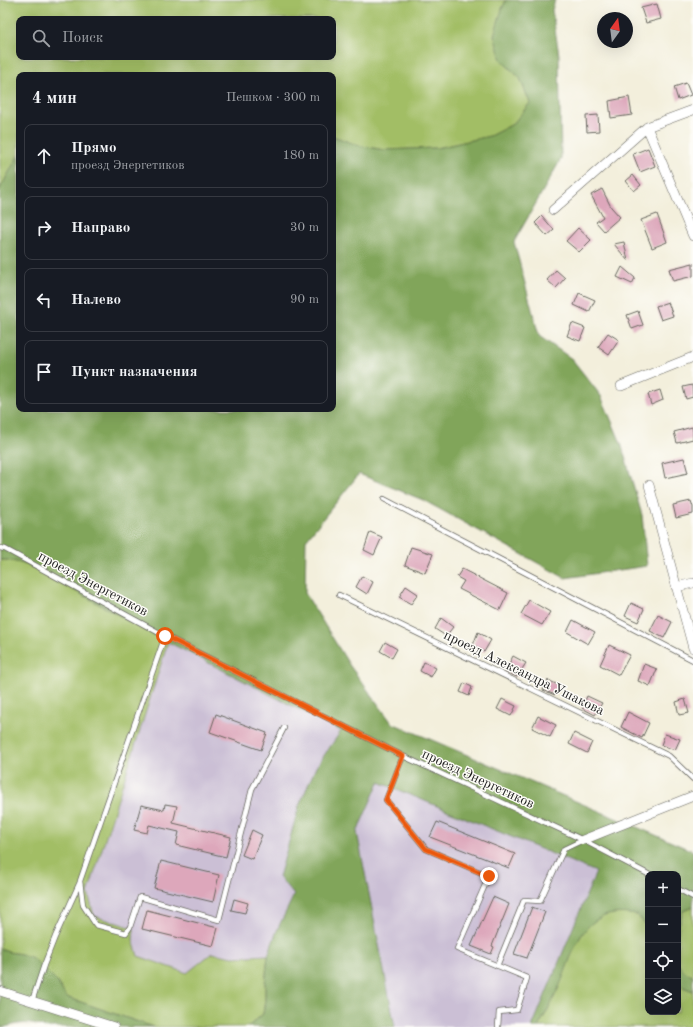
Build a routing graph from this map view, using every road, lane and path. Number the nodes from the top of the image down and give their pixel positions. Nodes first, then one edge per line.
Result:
1 (693, 110) edge
2 (648, 127) junction
3 (553, 210) dead end
4 (693, 236) edge
5 (693, 357) edge
6 (621, 386) dead end
7 (649, 485) dead end
8 (384, 499) dead end
9 (0, 548) edge
10 (693, 583) edge
11 (676, 587) junction
12 (339, 595) dead end
13 (165, 636) junction
14 (693, 648) edge
15 (693, 660) edge
16 (284, 728) dead end
17 (403, 756) junction
18 (693, 779) edge
19 (693, 796) edge
20 (583, 840) junction
21 (645, 872) edge
22 (80, 881) junction
23 (681, 891) edge
24 (693, 897) edge
25 (498, 966) junction
26 (0, 991) edge
27 (32, 1001) junction
28 (114, 1027) edge
29 (498, 1027) edge

1 - 2 street
2 - 3 street
2 - 4 street
5 - 6 street
7 - 11 street
8 - 15 lane
9 - 13 lane, проезд Энергетиков
10 - 11 street
11 - 14 street
12 - 18 lane, проезд Александра Ушакова
13 - 17 lane, проезд Энергетиков
13 - 22 lane
16 - 22 lane
17 - 20 lane, проезд Энергетиков
17 - 25 lane
19 - 20 street
20 - 21 lane, проезд Энергетиков
20 - 25 lane
22 - 27 lane
23 - 24 lane
25 - 29 lane
26 - 27 street
27 - 28 street

